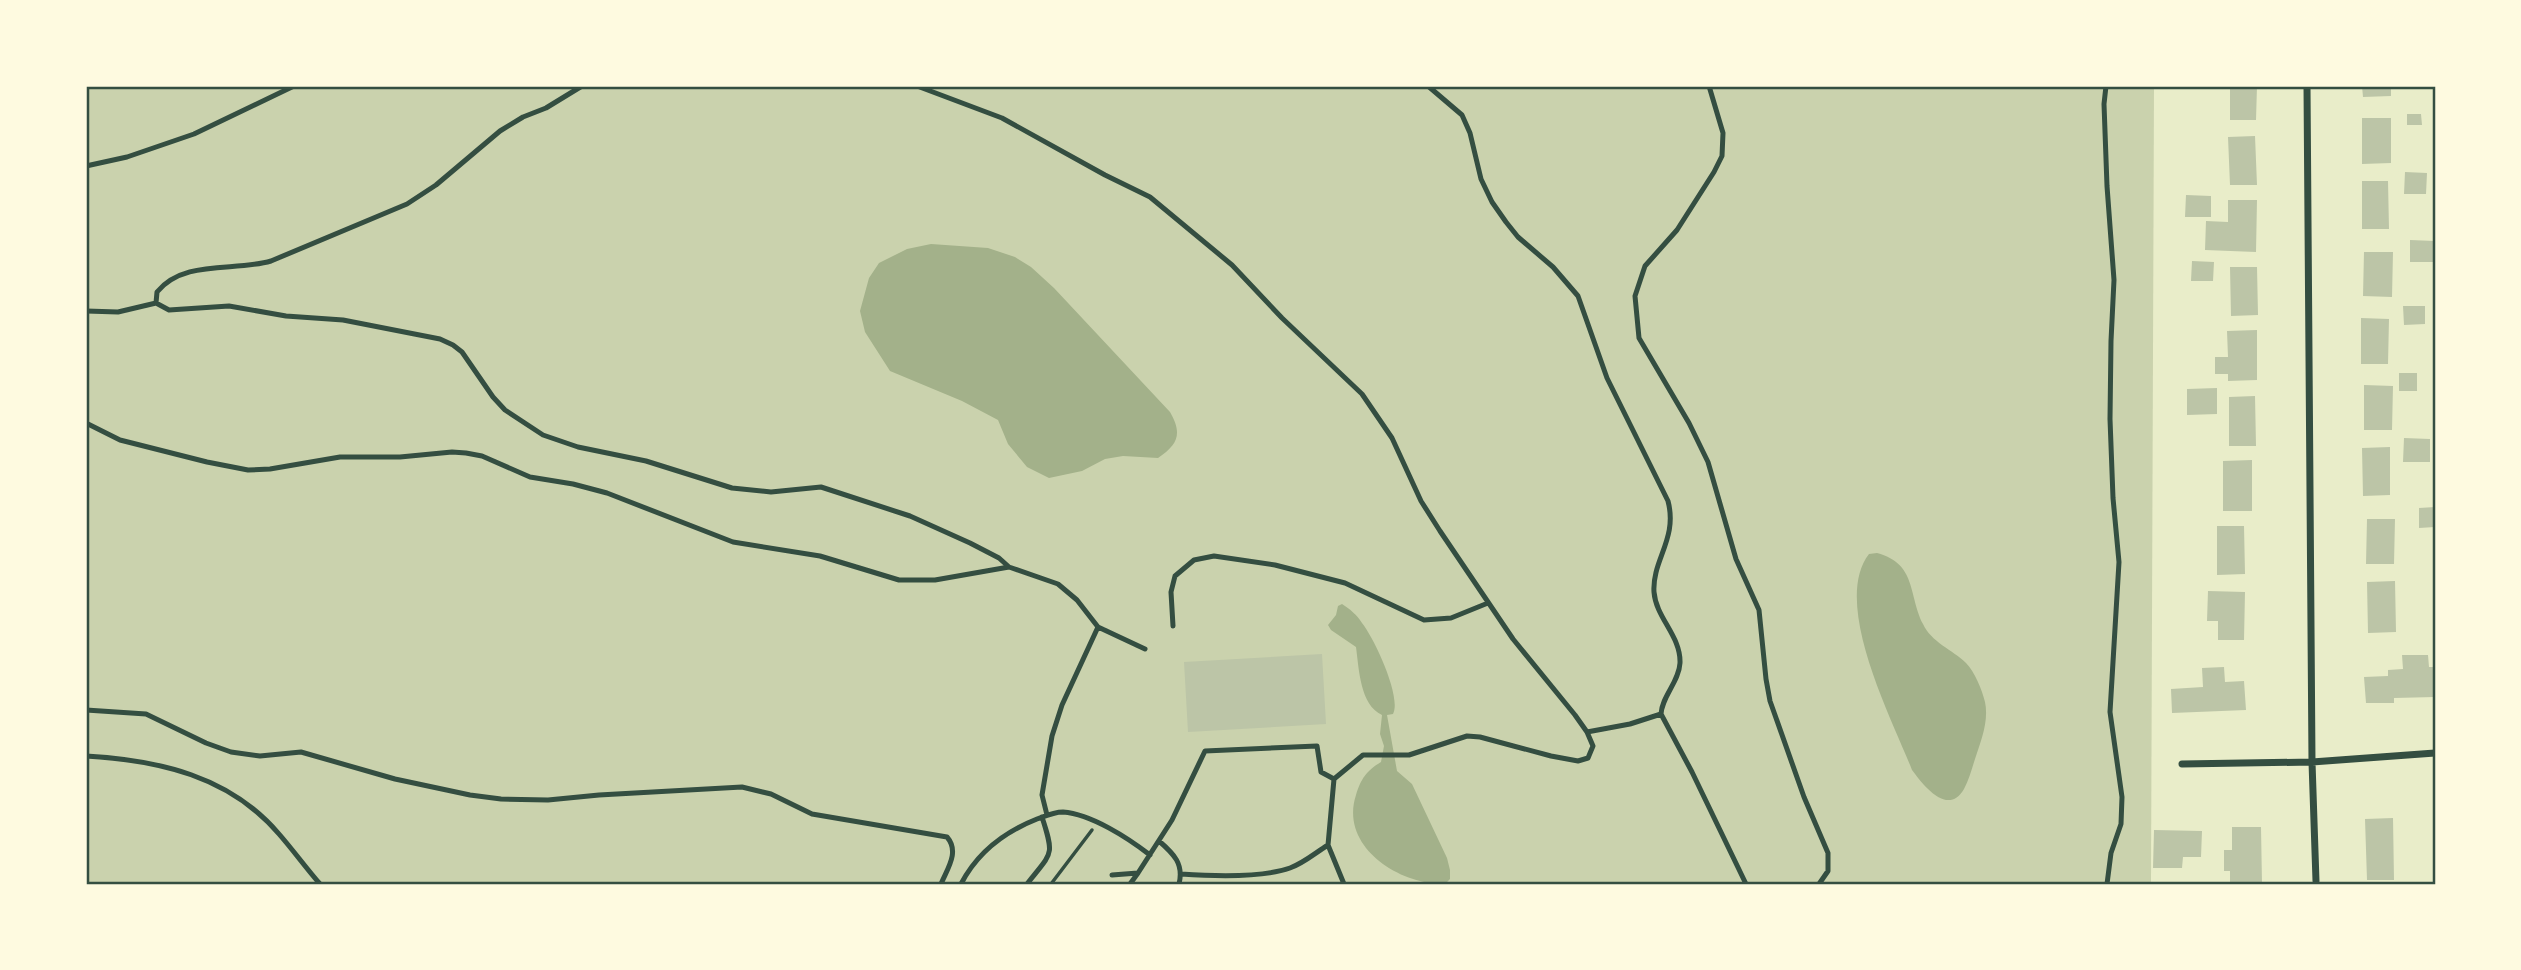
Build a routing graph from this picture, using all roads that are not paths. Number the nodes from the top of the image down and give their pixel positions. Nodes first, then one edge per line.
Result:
1 (293, 86) edge
2 (582, 86) edge
3 (917, 86) edge
4 (1428, 86) edge
5 (1709, 86) edge
6 (2106, 86) edge
7 (2307, 86) edge
8 (86, 166) edge
9 (156, 303) junction
10 (86, 311) edge
11 (86, 423) edge
12 (1009, 567) junction
13 (1488, 603) junction
14 (1173, 626) dead end
15 (1098, 627) junction
16 (1145, 649) dead end
17 (86, 710) edge
18 (1661, 714) junction
19 (1587, 732) junction
20 (2435, 754) edge
21 (86, 756) edge
22 (2312, 762) junction
23 (2182, 764) dead end
24 (1334, 779) junction
25 (1045, 816) junction
26 (1159, 841) junction
27 (1328, 845) junction
28 (1150, 855) junction
29 (1138, 873) junction
30 (1181, 874) junction
31 (1112, 875) dead end
32 (2316, 881) dead end
33 (320, 884) edge
34 (941, 884) edge
35 (961, 884) edge
36 (1027, 884) edge
37 (1130, 884) edge
38 (1179, 884) edge
39 (1344, 884) edge
40 (1746, 884) edge
41 (1819, 884) edge
42 (2107, 884) edge

1 - 8 lane
2 - 9 lane
3 - 13 lane
4 - 18 lane
5 - 41 lane
6 - 42 lane
7 - 22 street
9 - 10 lane
9 - 12 lane
11 - 12 lane
12 - 15 lane
13 - 14 lane
13 - 19 lane
15 - 16 lane
15 - 25 lane
17 - 34 lane
18 - 19 lane
18 - 40 lane
19 - 24 lane
20 - 22 street
21 - 33 lane
22 - 23 street
22 - 32 street
24 - 26 lane
24 - 27 lane
25 - 28 lane
25 - 35 lane
25 - 36 lane
26 - 28 lane
26 - 30 lane
27 - 30 lane
27 - 39 lane
28 - 29 lane
29 - 31 lane
29 - 37 lane
30 - 38 lane

